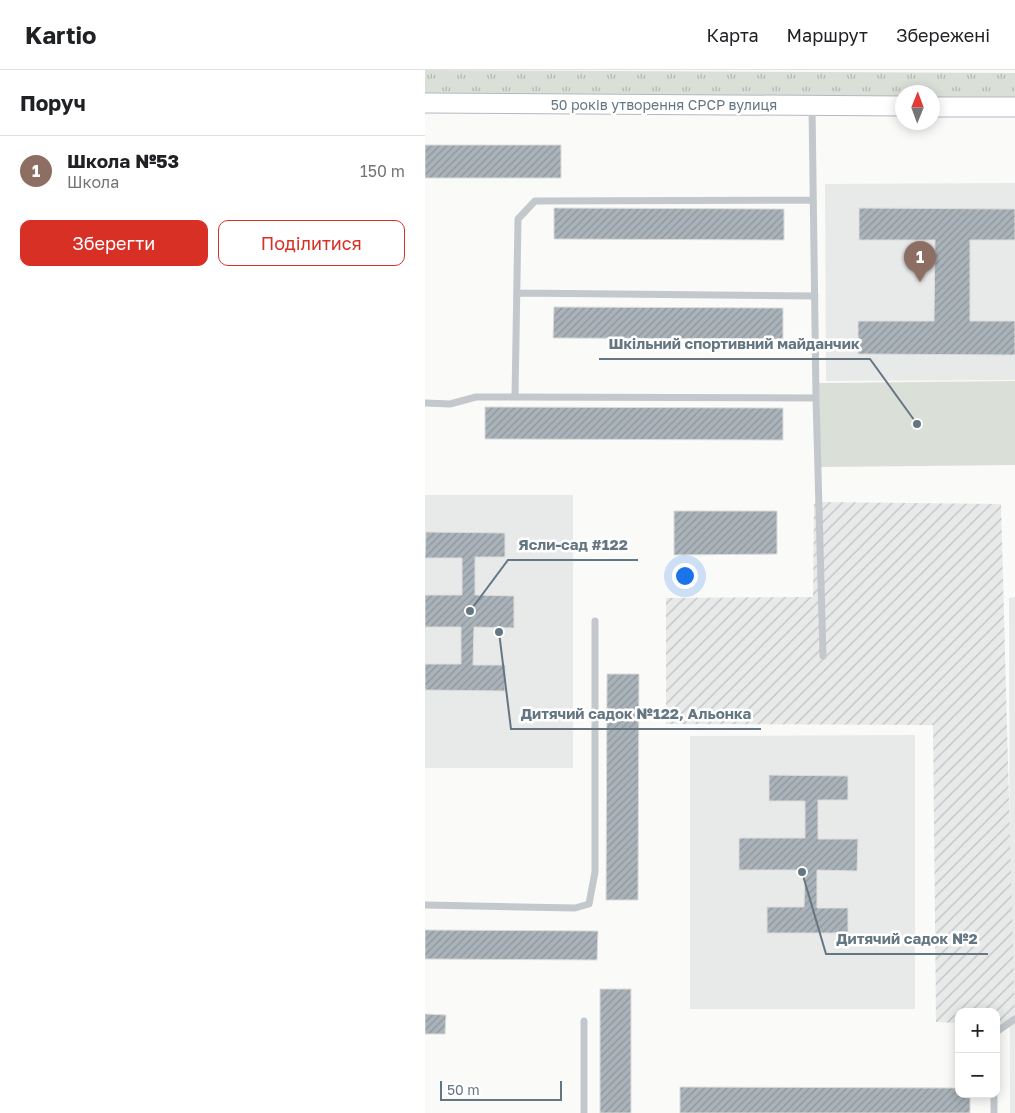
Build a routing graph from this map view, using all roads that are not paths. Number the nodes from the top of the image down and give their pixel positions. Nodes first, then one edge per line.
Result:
1 (425, 103) edge
2 (812, 106) junction
3 (895, 106) edge
4 (940, 107) edge
5 (1015, 107) edge
6 (813, 200) junction
7 (517, 293) junction
8 (815, 296) junction
9 (515, 397) junction
10 (816, 398) junction
11 (425, 403) edge
12 (595, 621) dead end
13 (823, 656) dead end
14 (425, 904) edge
15 (1015, 1019) edge
16 (584, 1021) dead end
17 (1000, 1029) edge
18 (994, 1098) edge
19 (584, 1113) edge
20 (994, 1113) edge

1 - 2 main road, 50 років утворення СРСР вулиця
2 - 3 main road, 50 років утворення СРСР вулиця
2 - 6 lane
4 - 5 main road
6 - 7 lane
6 - 8 lane
7 - 8 lane
7 - 9 lane
8 - 10 lane
9 - 10 lane
9 - 11 lane
10 - 13 lane
12 - 14 lane
15 - 17 lane
16 - 19 lane
18 - 20 lane

